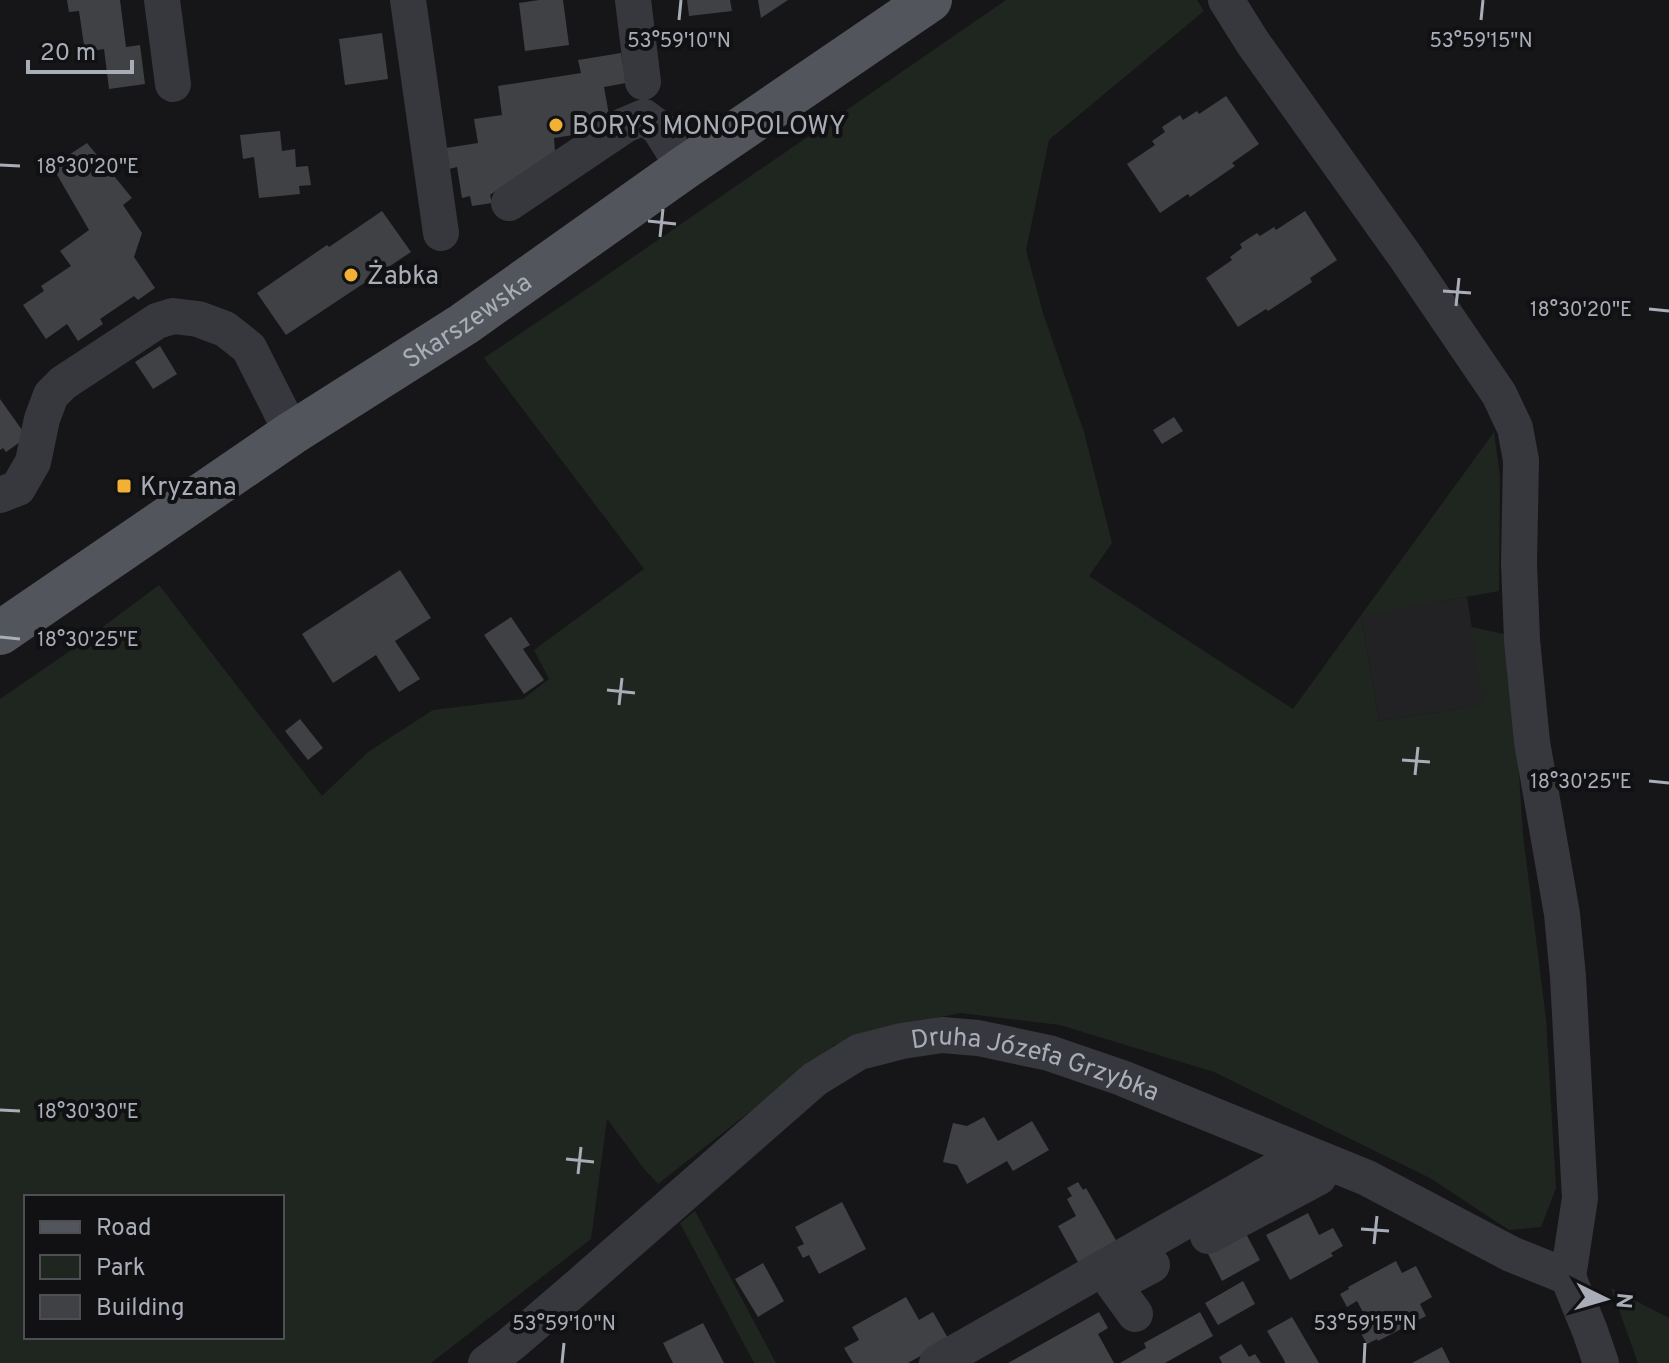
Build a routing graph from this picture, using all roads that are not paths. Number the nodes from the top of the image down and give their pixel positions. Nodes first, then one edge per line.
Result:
1 (162, 0) edge
2 (408, 0) edge
3 (633, 0) edge
4 (930, 0) edge
5 (1226, 0) edge
6 (643, 82) dead end
7 (173, 84) dead end
8 (684, 168) junction
9 (509, 203) dead end
10 (441, 233) dead end
11 (292, 433) junction
12 (0, 495) edge
13 (0, 633) edge
14 (1286, 1145) junction
15 (1325, 1161) junction
16 (1568, 1277) junction
17 (1135, 1314) dead end
18 (486, 1363) edge
19 (937, 1363) edge
20 (1601, 1363) edge

1 - 7 street
2 - 10 street
3 - 6 street
4 - 8 main road, Skarszewska
5 - 16 street
8 - 9 street
8 - 11 main road, Skarszewska
11 - 12 street
11 - 13 main road, Skarszewska
14 - 15 street, Druha Józefa Grzybka
14 - 18 street, Druha Józefa Grzybka
14 - 19 street
15 - 16 street, Druha Józefa Grzybka
15 - 17 street
16 - 20 street

